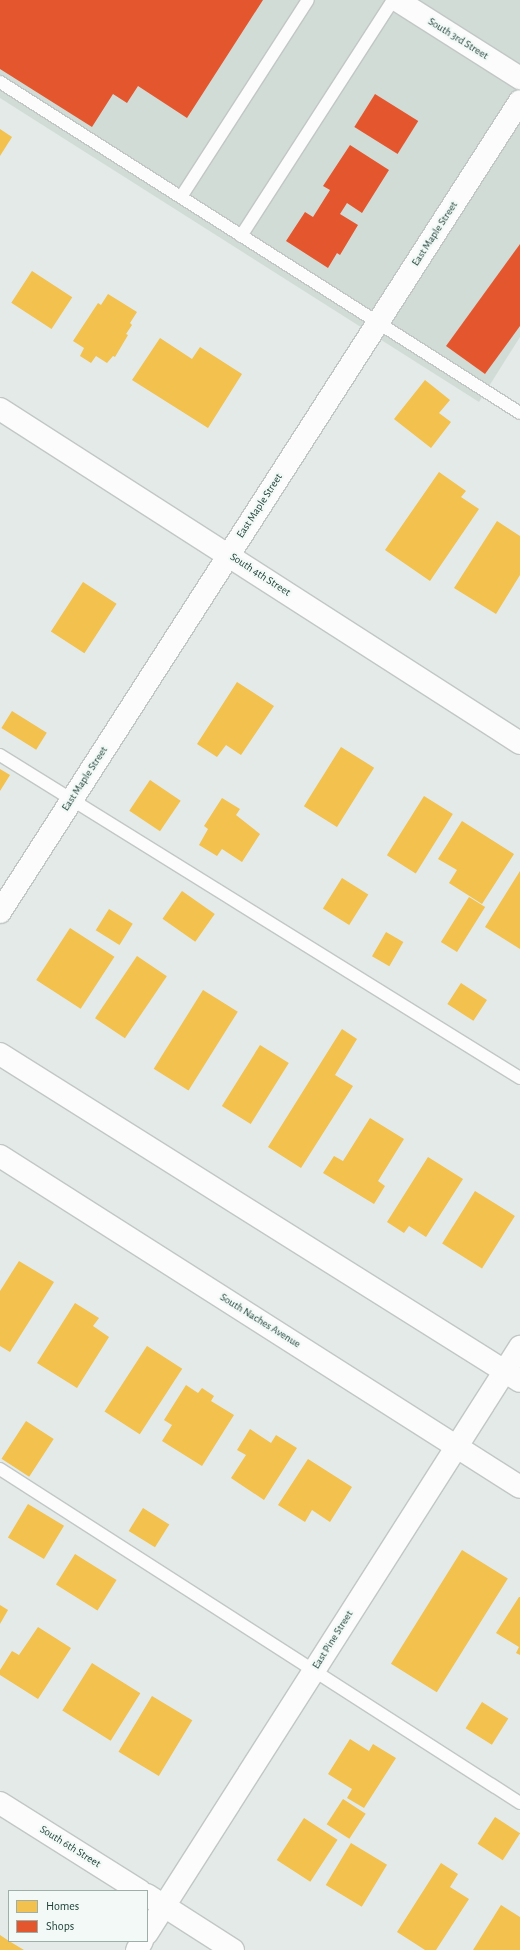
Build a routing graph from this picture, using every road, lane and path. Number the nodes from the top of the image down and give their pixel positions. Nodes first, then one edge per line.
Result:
1 (308, 0) edge
2 (393, 0) edge
3 (397, 0) edge
4 (520, 78) edge
5 (0, 82) edge
6 (520, 101) edge
7 (181, 197) junction
8 (242, 236) junction
9 (378, 322) junction
10 (0, 408) edge
11 (520, 413) edge
12 (228, 555) junction
13 (520, 743) edge
14 (0, 755) edge
15 (71, 801) junction
16 (0, 912) edge
17 (0, 1054) edge
18 (520, 1078) edge
19 (0, 1156) edge
20 (520, 1347) edge
21 (512, 1376) edge
22 (456, 1446) junction
23 (0, 1469) edge
24 (520, 1487) edge
25 (313, 1671) junction
26 (0, 1803) edge
27 (520, 1803) edge
28 (138, 1890) edge
29 (156, 1901) edge
30 (148, 1929) edge
31 (233, 1950) edge

1 - 7 lane
2 - 8 lane
3 - 4 street, South 3rd Street
5 - 7 lane
6 - 9 street, East Maple Street
7 - 8 lane
8 - 9 lane
9 - 11 lane
9 - 12 street, East Maple Street
10 - 12 street, South 4th Street
12 - 13 street, South 4th Street
12 - 15 street, East Maple Street
14 - 15 lane
15 - 16 street, East Maple Street
15 - 18 lane
17 - 21 street
19 - 22 street, South Naches Avenue
20 - 21 street, East Pine Street
21 - 22 street, East Pine Street
22 - 24 street, South Naches Avenue
22 - 25 street, East Pine Street
23 - 25 lane
25 - 27 lane
25 - 29 street, East Pine Street
26 - 28 street, South 6th Street
29 - 30 street, East Pine Street
29 - 31 street

